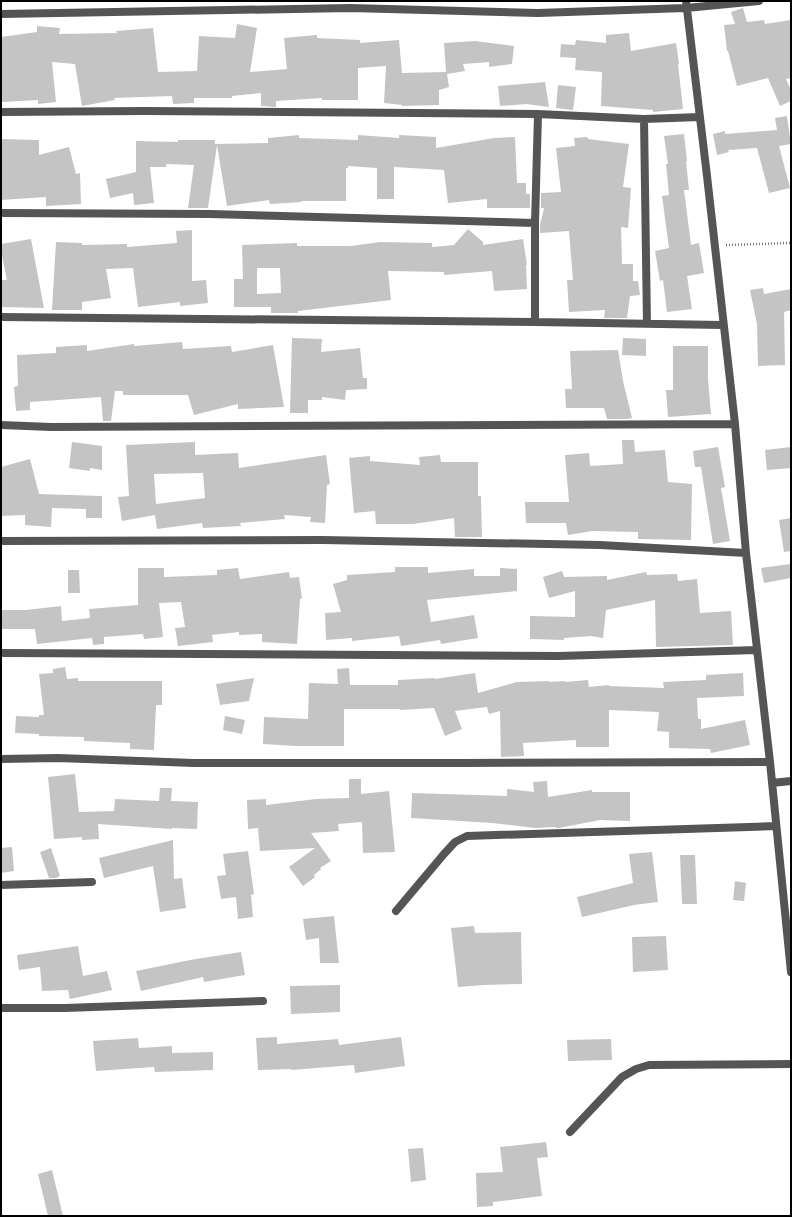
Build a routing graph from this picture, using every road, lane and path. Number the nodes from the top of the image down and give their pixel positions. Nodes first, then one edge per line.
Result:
1 (759, 1) edge
2 (686, 4) edge
3 (1, 14) edge
4 (1, 112) edge
5 (538, 114) junction
6 (700, 117) junction
7 (644, 119) junction
8 (1, 213) edge
9 (535, 223) junction
10 (791, 243) edge
11 (715, 246) junction
12 (1, 317) edge
13 (535, 322) junction
14 (647, 324) junction
15 (723, 325) junction
16 (735, 424) junction
17 (1, 426) edge
18 (1, 541) edge
19 (746, 553) junction
20 (757, 650) junction
21 (1, 653) edge
22 (1, 759) edge
23 (770, 762) junction
24 (791, 781) edge
25 (772, 783) junction
26 (776, 826) junction
27 (92, 882) dead end
28 (1, 885) edge
29 (396, 911) dead end
30 (791, 972) edge
31 (263, 1001) dead end
32 (1, 1008) edge
33 (791, 1064) edge
34 (570, 1132) dead end

1 - 2 street
2 - 3 street
2 - 6 street
4 - 5 street
5 - 7 street
5 - 9 street
6 - 7 street
6 - 11 street
7 - 14 street
8 - 9 street
9 - 13 street
10 - 11 path
11 - 15 street
12 - 13 street
13 - 14 street
14 - 15 street
15 - 16 street
16 - 17 street
16 - 19 street
18 - 19 street
19 - 20 street
20 - 21 street
20 - 23 street
22 - 23 street
23 - 25 street
24 - 25 street
25 - 26 street
26 - 29 street
26 - 30 street
27 - 28 street
31 - 32 street
33 - 34 street

